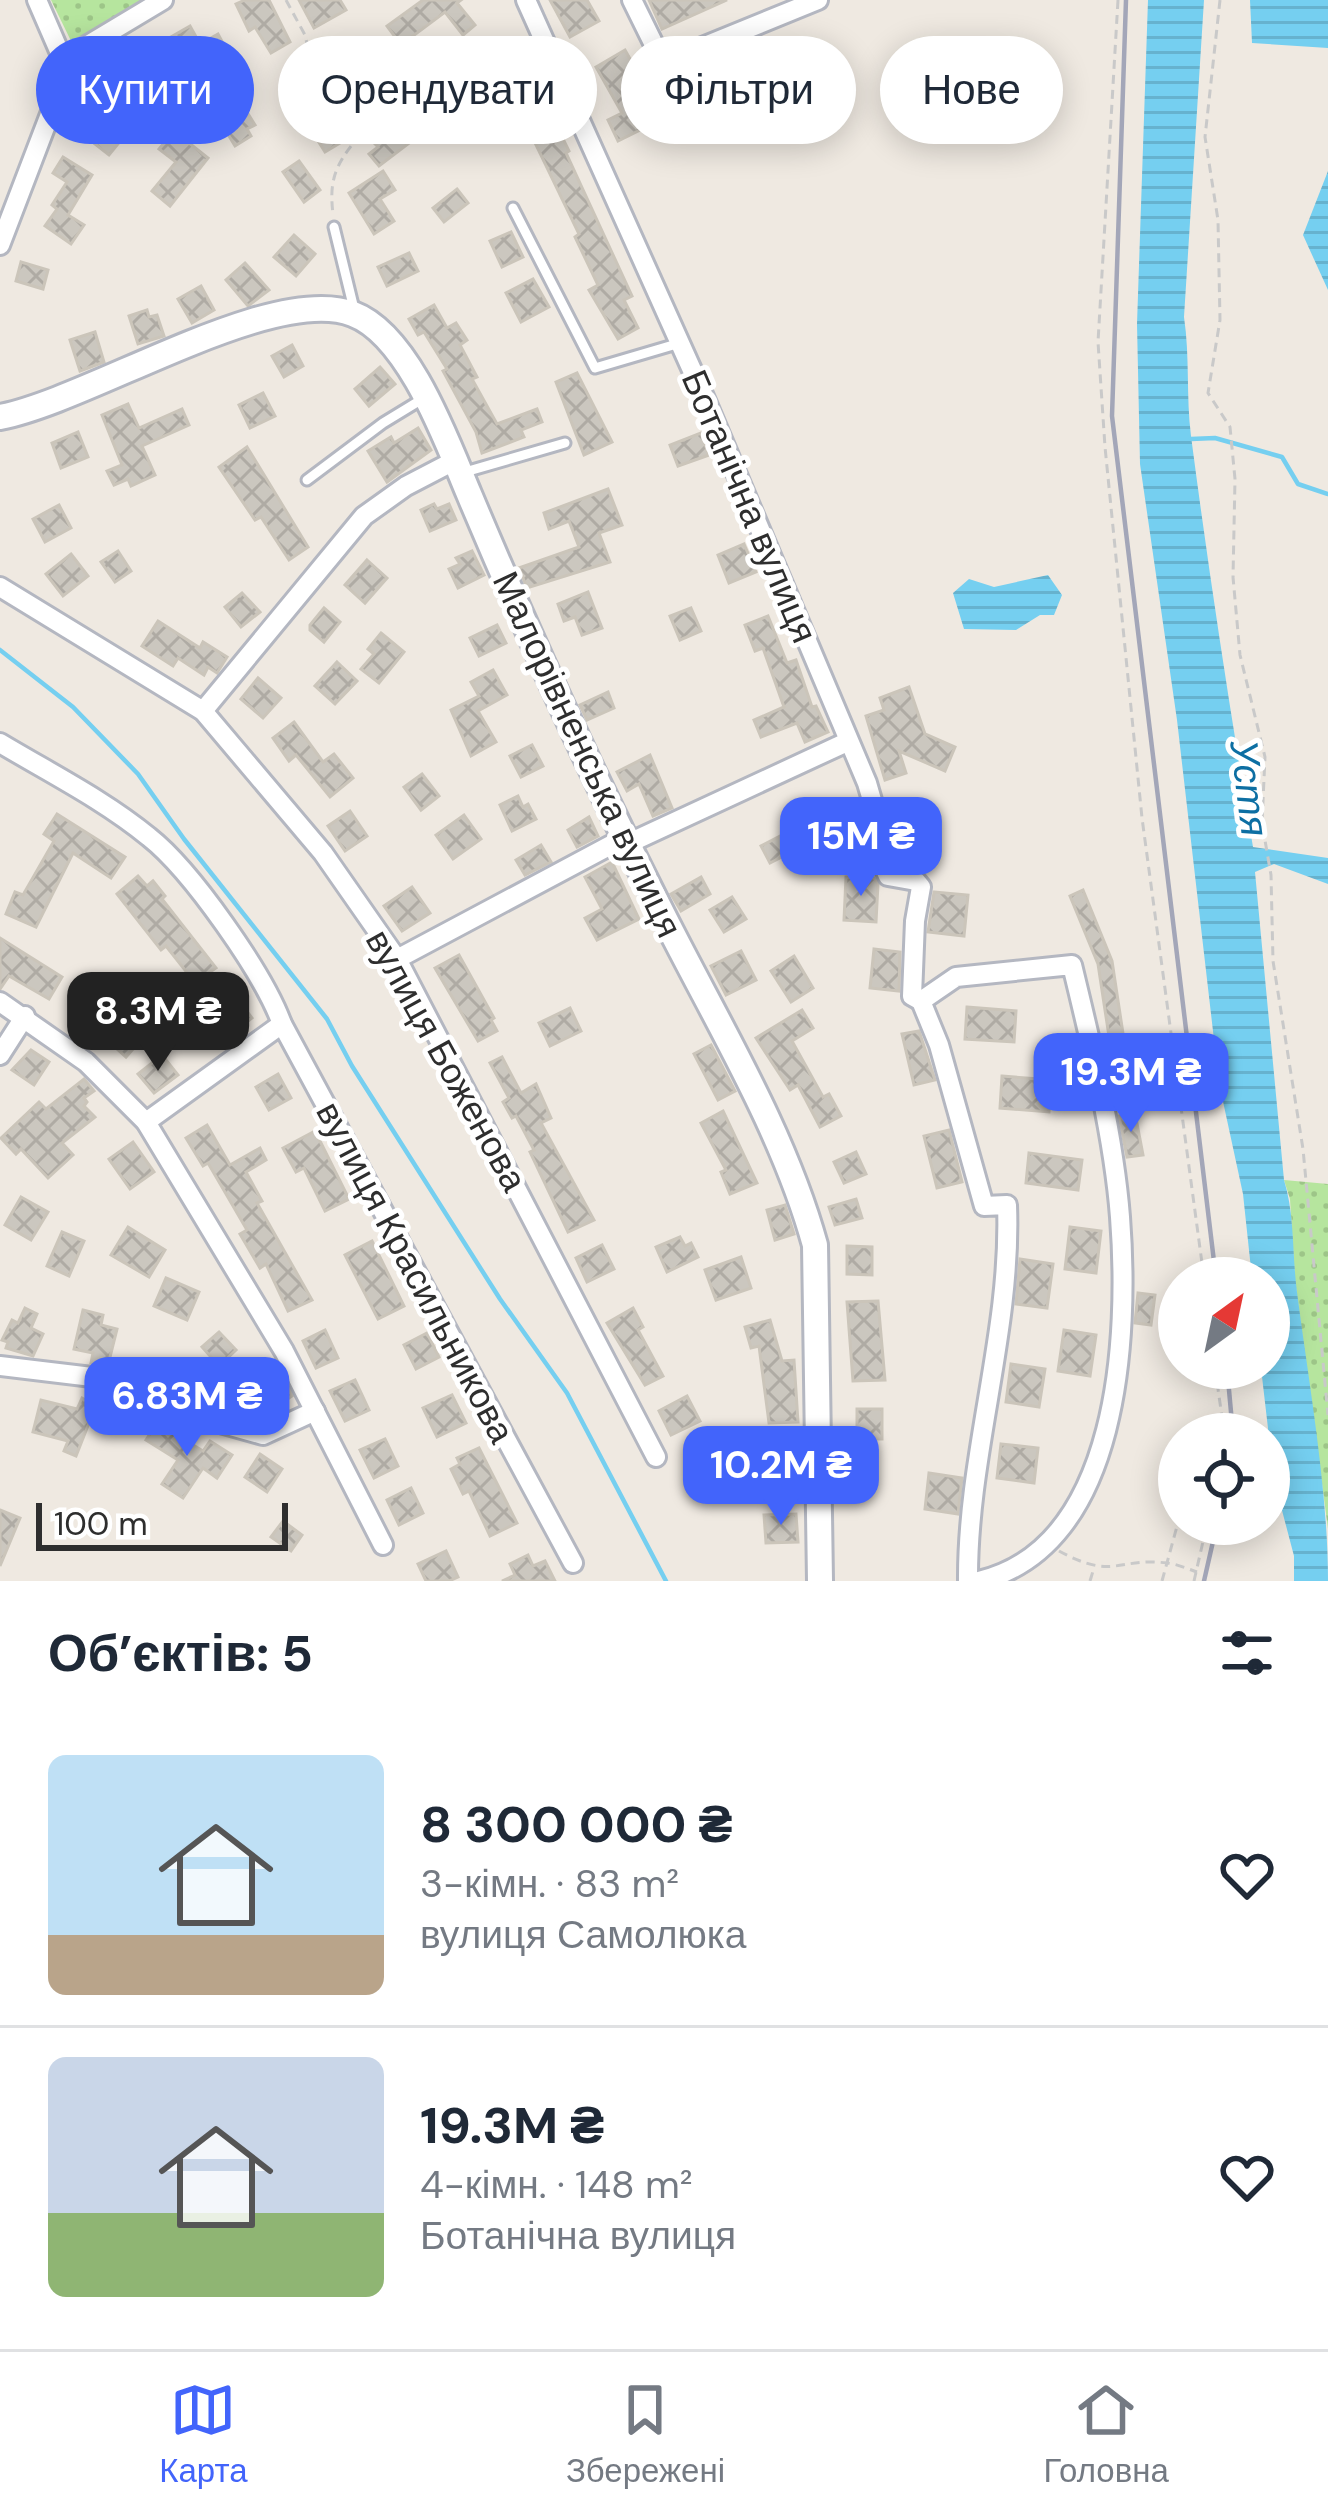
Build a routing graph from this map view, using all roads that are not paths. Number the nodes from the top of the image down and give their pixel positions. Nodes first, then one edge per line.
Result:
1 (37, 0) edge
2 (163, 0) edge
3 (526, 0) edge
4 (632, 0) edge
5 (818, 0) edge
6 (53, 36) edge
7 (103, 36) edge
8 (39, 144) edge
9 (513, 208) dead end
10 (334, 227) road end
11 (0, 245) edge
12 (355, 314) junction
13 (680, 344) junction
14 (424, 398) junction
15 (0, 417) edge
16 (565, 443) dead end
17 (457, 467) junction
18 (308, 480) dead end
19 (0, 587) edge
20 (202, 711) junction
21 (848, 742) junction
22 (0, 743) edge
23 (625, 841) junction
24 (398, 959) junction
25 (921, 1000) junction
26 (0, 1002) edge
27 (25, 1016) junction
28 (282, 1024) junction
29 (0, 1054) edge
30 (146, 1122) junction
31 (0, 1366) edge
32 (315, 1411) junction
33 (656, 1457) dead end
34 (383, 1545) dead end
35 (573, 1563) dead end
36 (820, 1581) edge
37 (968, 1581) edge
38 (980, 1581) edge

1 - 6 street
2 - 7 street
3 - 13 street, Ботанічна вулиця
4 - 5 street
8 - 11 street
9 - 13 lane
10 - 12 lane
12 - 14 street, Малорівненська вулиця
12 - 15 street
13 - 21 street, Ботанічна вулиця
14 - 17 street, Малорівненська вулиця
14 - 18 lane
16 - 17 lane
17 - 20 street
17 - 23 street, Малорівненська вулиця
19 - 20 street, вулиця Боженова
20 - 24 street, вулиця Боженова
21 - 23 street
21 - 25 street, Ботанічна вулиця
22 - 28 street, вулиця Красильникова
23 - 24 street
23 - 36 street, Малорівненська вулиця
24 - 33 street, вулиця Боженова
25 - 37 street, Ботанічна вулиця
25 - 38 street
26 - 27 street
27 - 29 street
27 - 30 street
28 - 30 street
28 - 35 street, вулиця Красильникова
30 - 32 street
31 - 32 street
32 - 34 street

